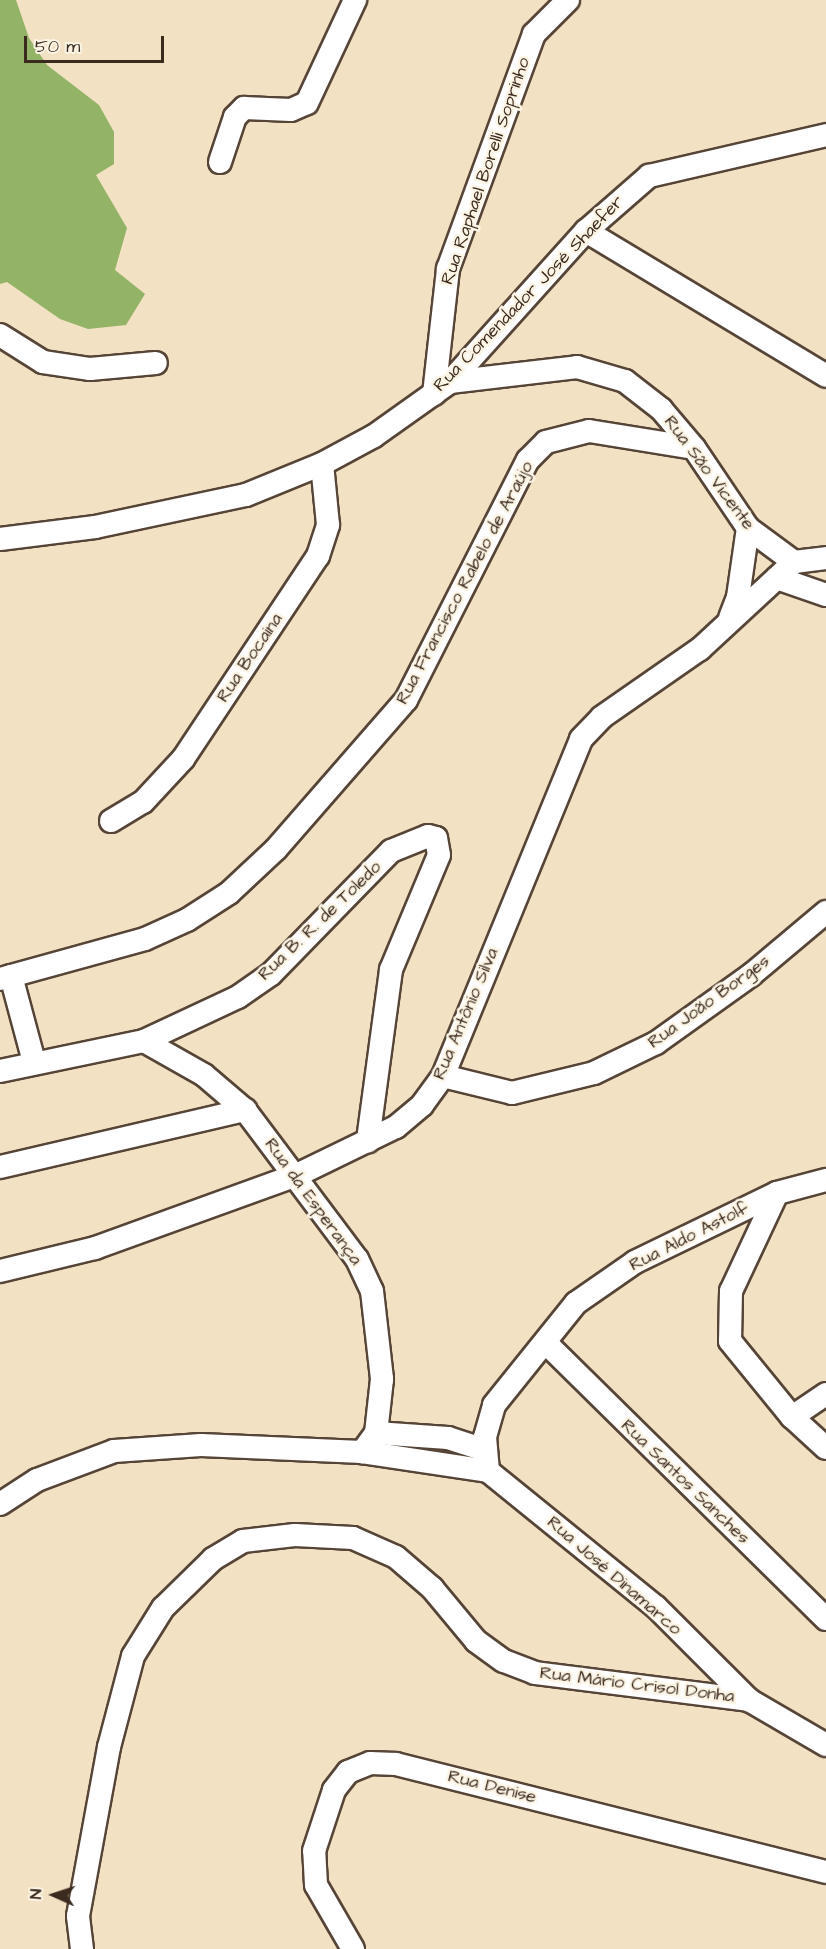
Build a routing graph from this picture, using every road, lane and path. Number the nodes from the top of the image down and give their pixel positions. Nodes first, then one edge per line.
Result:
1 (355, 0) edge
2 (568, 0) edge
3 (826, 135) edge
4 (220, 162) dead end
5 (586, 231) junction
6 (0, 335) edge
7 (156, 363) dead end
8 (826, 376) edge
9 (442, 388) junction
10 (694, 448) junction
11 (322, 464) junction
12 (748, 528) junction
13 (0, 539) edge
14 (826, 558) edge
15 (794, 562) junction
16 (777, 578) junction
17 (826, 595) edge
18 (728, 622) junction
19 (111, 821) dead end
20 (826, 912) edge
21 (6, 977) edge
22 (144, 1041) junction
23 (34, 1062) junction
24 (0, 1071) edge
25 (444, 1076) junction
26 (245, 1110) junction
27 (368, 1141) junction
28 (0, 1167) edge
29 (297, 1175) junction
30 (826, 1180) edge
31 (777, 1193) junction
32 (0, 1271) edge
33 (546, 1343) junction
34 (826, 1394) edge
35 (494, 1405) junction
36 (792, 1417) junction
37 (376, 1433) junction
38 (448, 1438) junction
39 (826, 1448) edge
40 (362, 1452) junction
41 (487, 1460) junction
42 (0, 1504) edge
43 (826, 1619) edge
44 (748, 1700) junction
45 (826, 1745) edge
46 (826, 1872) edge
47 (82, 1949) edge
48 (353, 1949) edge

1 - 4 street
2 - 9 street, Rua Raphael Borelli Soprinho
3 - 5 street, Rua Comendador José Shaefer
5 - 8 street
5 - 9 street, Rua Comendador José Shaefer
6 - 7 street
9 - 10 street, Rua São Vicente
9 - 11 street, Rua Comendador José Shaefer
10 - 12 street, Rua São Vicente
10 - 21 street, Rua Francisco Rabelo de Araújo
11 - 13 street, Rua Comendador José Shaefer
11 - 19 street, Rua Bocaina
12 - 15 street, Rua São Vicente
12 - 18 street
14 - 15 street
15 - 16 street, Rua Antônio Silva
16 - 17 street
16 - 18 street, Rua Antônio Silva
18 - 25 street, Rua Antônio Silva
20 - 25 street, Rua João Borges
21 - 23 street
22 - 23 street, Rua B. R. de Toledo
22 - 26 street, Rua da Esperança
22 - 27 street, Rua B. R. de Toledo
23 - 24 street, Rua B. R. de Toledo
25 - 27 street, Rua Antônio Silva
26 - 28 street
26 - 29 street, Rua da Esperança
27 - 29 street, Rua Antônio Silva
29 - 32 street, Rua Antônio Silva
29 - 37 street, Rua da Esperança
30 - 31 street, Rua Aldo Astolf
31 - 33 street, Rua Aldo Astolf
31 - 36 street
33 - 35 street, Rua Aldo Astolf
33 - 43 street, Rua Santos Sanches
34 - 36 street
35 - 38 street
35 - 41 street, Rua Aldo Astolf
36 - 39 street
37 - 38 street
37 - 40 street
38 - 41 street
40 - 41 street
40 - 42 street
41 - 44 street, Rua José Dinamarco
44 - 45 street, Rua José Dinamarco
44 - 47 street, Rua Mário Crisol Donha
46 - 48 street, Rua Denise

